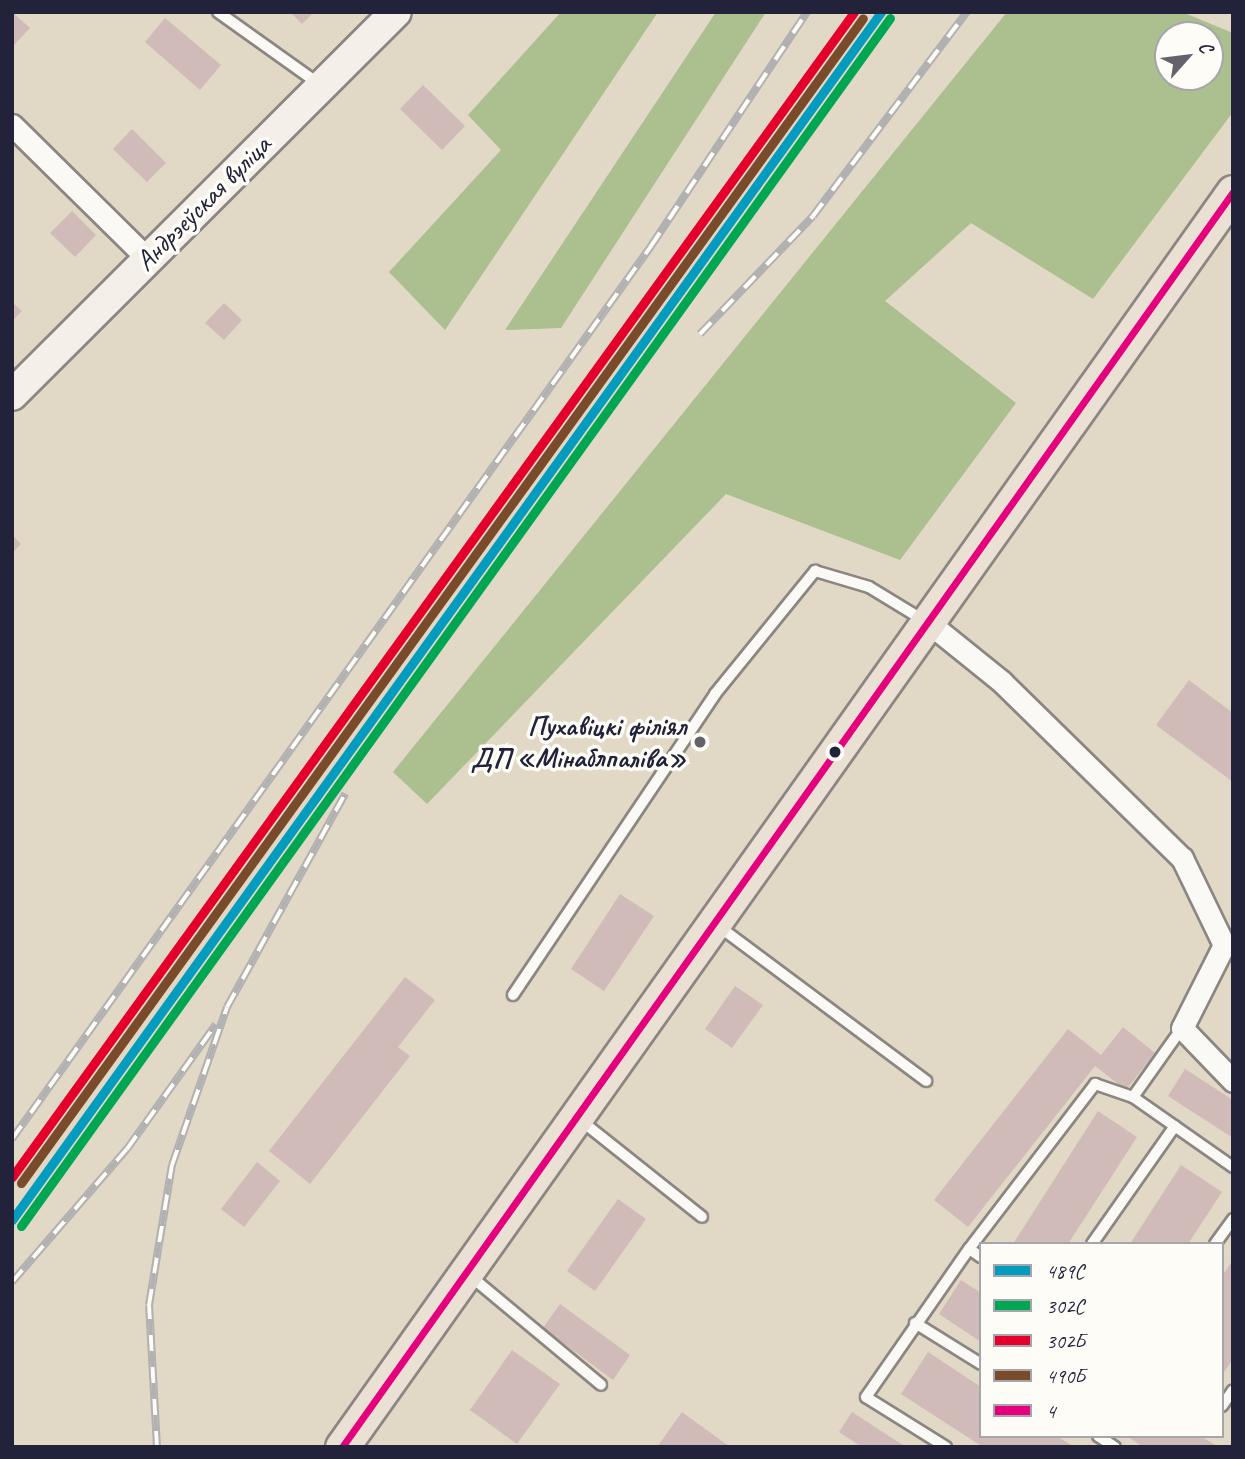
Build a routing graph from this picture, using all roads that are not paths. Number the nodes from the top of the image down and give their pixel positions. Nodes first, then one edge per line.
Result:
1 (218, 12) edge
2 (396, 12) edge
3 (321, 86) junction
4 (12, 125) edge
5 (1233, 192) edge
6 (148, 258) junction
7 (12, 396) edge
8 (929, 623) junction
9 (714, 924) junction
10 (1223, 924) edge
11 (513, 995) dead end
12 (1182, 1028) junction
13 (926, 1081) dead end
14 (1233, 1081) edge
15 (1133, 1097) junction
16 (577, 1117) junction
17 (1175, 1126) junction
18 (1233, 1167) edge
19 (702, 1217) dead end
20 (1233, 1219) edge
21 (1093, 1242) edge
22 (1216, 1242) edge
23 (969, 1249) junction
24 (979, 1256) edge
25 (466, 1273) junction
26 (915, 1323) junction
27 (979, 1363) edge
28 (601, 1385) dead end
29 (352, 1443) edge
30 (946, 1447) edge

1 - 3 lane
2 - 3 main road, Андрэеўская вуліца
3 - 6 main road, Андрэеўская вуліца
4 - 6 street
5 - 8 main road
6 - 7 main road, Андрэеўская вуліца
8 - 9 main road
8 - 10 street
8 - 11 lane
9 - 13 lane
9 - 16 main road
10 - 12 street
12 - 14 street
12 - 15 lane
15 - 17 lane
15 - 23 lane
16 - 19 lane
16 - 25 main road
17 - 18 lane
17 - 21 lane
20 - 22 lane
23 - 24 lane
23 - 26 lane
25 - 28 lane
25 - 29 main road
26 - 27 lane
26 - 30 lane

